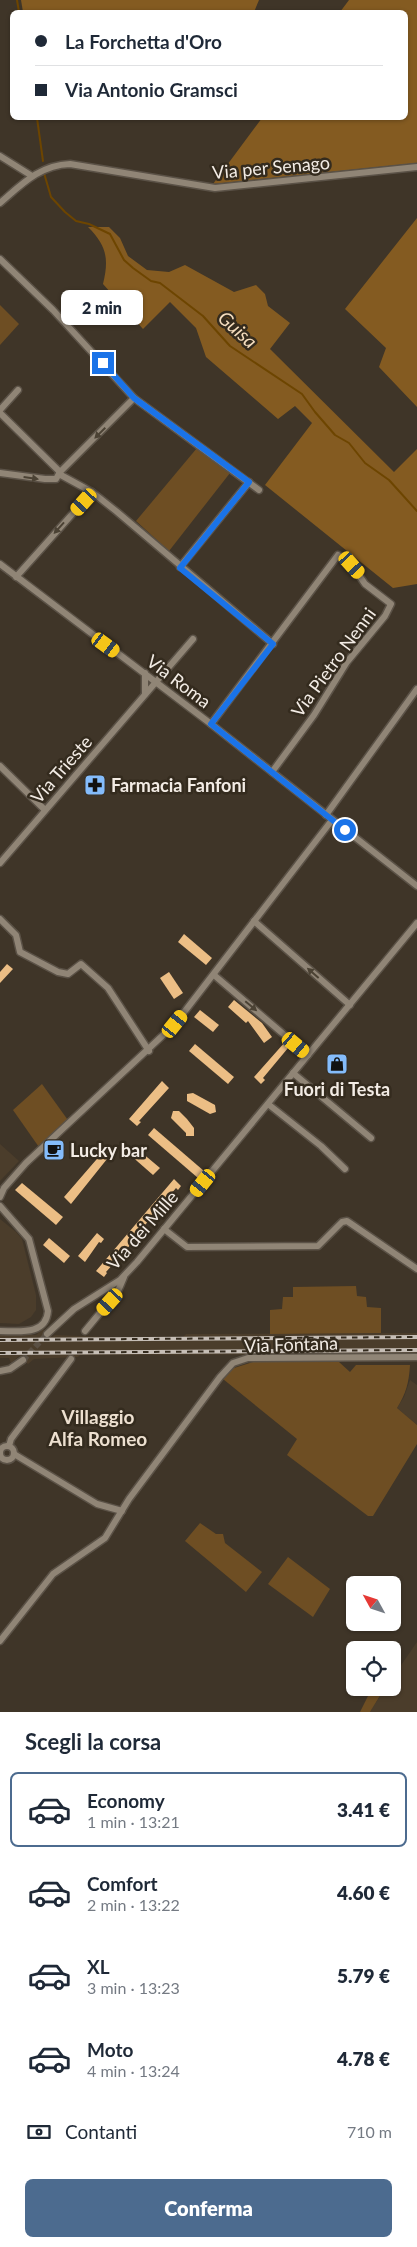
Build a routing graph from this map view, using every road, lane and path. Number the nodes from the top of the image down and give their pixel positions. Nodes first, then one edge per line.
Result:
1 (0, 156) edge
2 (417, 167) edge
3 (32, 176) junction
4 (0, 203) edge
5 (0, 259) edge
6 (18, 390) dead end
7 (134, 398) junction
8 (0, 412) edge
9 (60, 473) junction
10 (0, 474) edge
11 (249, 482) junction
12 (259, 490) dead end
13 (92, 492) junction
14 (0, 564) edge
15 (180, 568) junction
16 (16, 577) junction
17 (193, 639) dead end
18 (273, 644) junction
19 (145, 673) junction
20 (156, 682) junction
21 (417, 689) edge
22 (145, 694) junction
23 (211, 724) junction
24 (0, 766) edge
25 (272, 772) junction
26 (45, 810) junction
27 (326, 815) junction
28 (332, 820) junction
29 (0, 864) edge
30 (417, 886) edge
31 (0, 919) edge
32 (254, 921) junction
33 (417, 923) edge
34 (214, 975) junction
35 (350, 1005) junction
36 (149, 1051) junction
37 (308, 1055) junction
38 (293, 1073) junction
39 (268, 1104) junction
40 (371, 1138) dead end
41 (345, 1169) dead end
42 (0, 1197) edge
43 (0, 1206) edge
44 (164, 1229) junction
45 (417, 1268) edge
46 (124, 1276) junction
47 (0, 1331) edge
48 (85, 1331) dead end
49 (47, 1334) tunnel mouth
50 (417, 1357) edge
51 (71, 1359) dead end
52 (24, 1360) tunnel mouth
53 (0, 1371) edge
54 (9, 1446) junction
55 (14, 1454) junction
56 (0, 1456) edge
57 (122, 1511) junction
58 (0, 1641) edge

1 - 3 street
2 - 3 street, Via per Senago
3 - 4 street, Via per Senago
5 - 7 street
6 - 8 street
7 -> 9 street
7 - 11 street
8 - 9 street
10 -> 9 street
9 - 13 street
11 - 12 street
11 - 15 street
13 - 15 street
13 -> 16 street
14 - 16 street, Via Roma
15 - 18 street
16 - 19 street, Via Roma
17 - 20 street, Via Trieste
18 - 23 street
18 - 25 street, Via Pietro Nenni
19 - 20 street, Via Roma
19 - 22 street
20 - 22 street, Via Trieste
20 - 23 street, Via Roma
21 - 27 street
22 - 26 street, Via Trieste
23 - 25 street, Via Roma
24 - 26 street
25 - 27 street, Via Roma
26 - 29 street, Via Trieste
27 - 28 street, Via Roma
28 - 30 street, Via Roma
28 - 32 street
31 - 36 street
32 - 34 street
35 -> 32 street
33 - 35 street, Via dei Mille
34 - 36 street
34 -> 37 street
35 - 37 street, Via dei Mille
36 - 42 street
37 - 38 street, Via dei Mille
38 - 39 street, Via dei Mille
38 - 40 street
39 - 41 street
39 - 44 street, Via dei Mille
43 - 47 street
44 - 45 street
44 - 46 street, Via dei Mille
46 - 48 street
46 - 49 street, Via dei Mille
50 - 57 street, Via Fontana
51 - 54 street
52 - 53 street
54 - 55 street
54 - 56 street
55 - 56 street
55 - 57 street
57 - 58 street, Via Fontana

